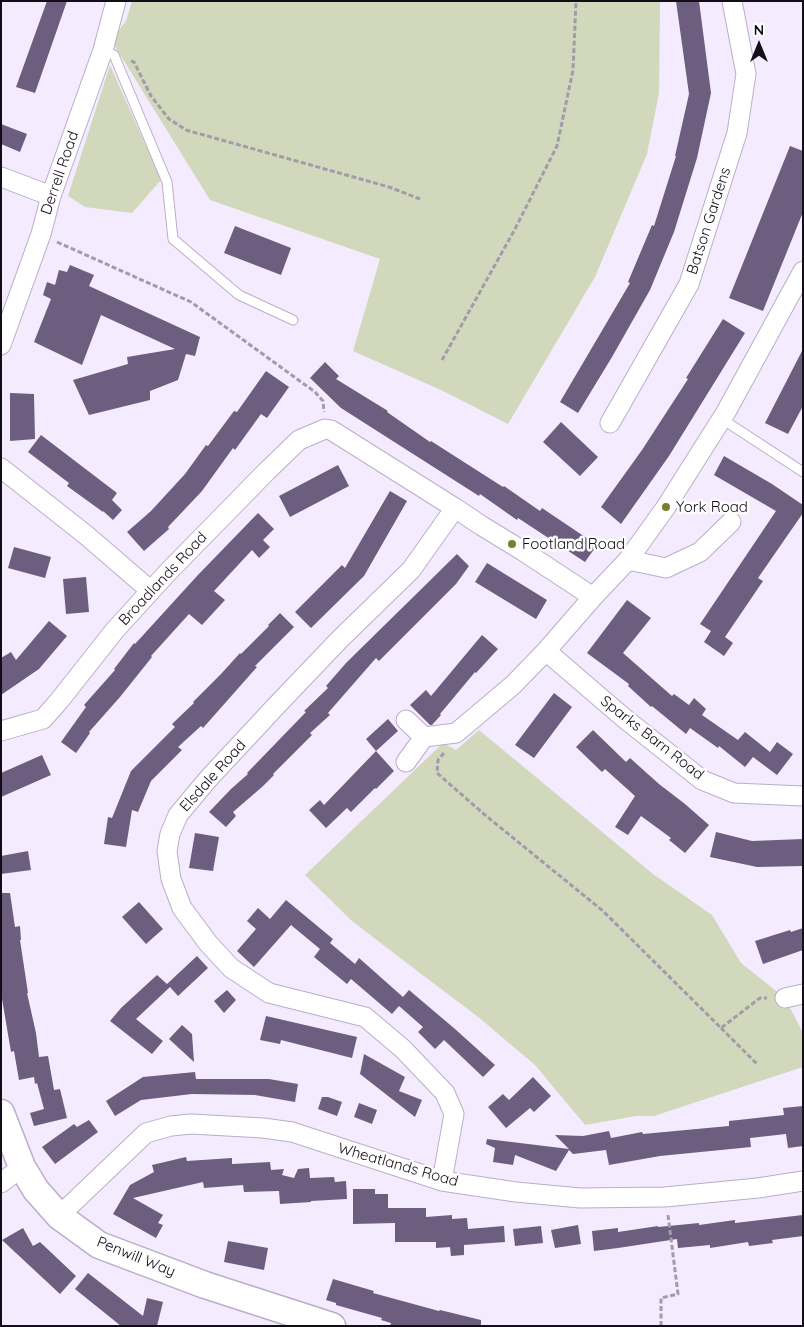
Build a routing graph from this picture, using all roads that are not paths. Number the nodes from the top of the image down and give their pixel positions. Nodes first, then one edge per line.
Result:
1 (116, 1) edge
2 (732, 1) edge
3 (109, 53) junction
4 (1, 177) edge
5 (52, 196) junction
6 (803, 271) edge
7 (293, 320) dead end
8 (1, 345) edge
9 (722, 419) junction
10 (610, 423) dead end
11 (1, 468) edge
12 (803, 472) edge
13 (455, 508) junction
14 (731, 522) dead end
15 (628, 560) junction
16 (151, 591) junction
17 (593, 597) junction
18 (546, 651) junction
19 (406, 720) dead end
20 (1, 731) edge
21 (424, 737) junction
22 (406, 762) dead end
23 (803, 796) edge
24 (1, 1113) edge
25 (22, 1167) junction
26 (442, 1181) junction
27 (803, 1181) edge
28 (1, 1183) edge
29 (59, 1216) junction
30 (332, 1326) edge

1 - 3 street, Derrell Road
2 - 10 street, Batson Gardens
3 - 5 street, Derrell Road
3 - 7 lane
4 - 5 street
5 - 8 street, Derrell Road
6 - 9 street
9 - 12 lane
9 - 15 street
11 - 16 street
13 - 16 street, Broadlands Road
13 - 17 street
13 - 26 street, Elsdale Road
14 - 15 street
15 - 17 street
16 - 20 street, Broadlands Road
17 - 18 street
18 - 21 street
18 - 23 street, Sparks Barn Road
19 - 21 street
21 - 22 street
24 - 25 street, Penwill Way
25 - 28 street
25 - 29 street, Penwill Way
26 - 27 street, Wheatlands Road
26 - 29 street, Wheatlands Road
29 - 30 street, Penwill Way

